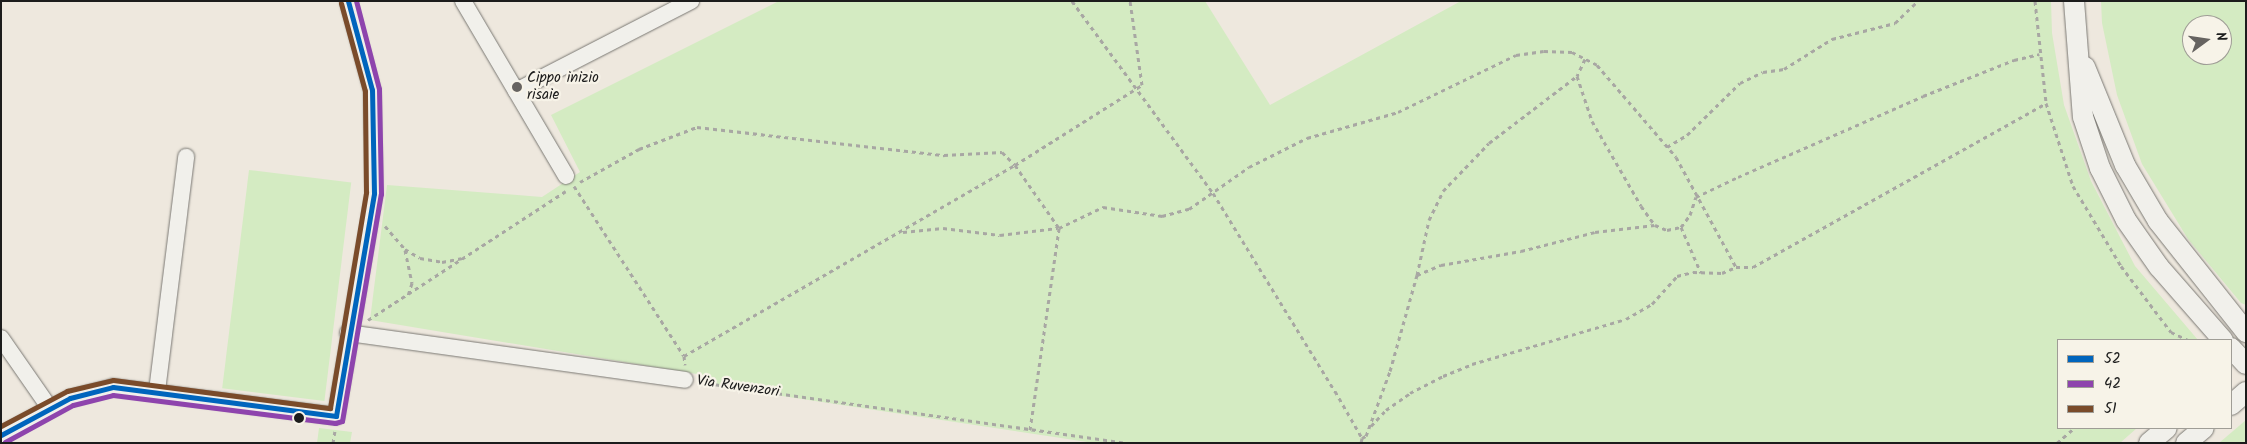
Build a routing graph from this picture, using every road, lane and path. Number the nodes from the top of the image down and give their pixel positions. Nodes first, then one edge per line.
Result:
1 (348, 1) edge
2 (463, 1) edge
3 (691, 1) edge
4 (1072, 1) edge
5 (1130, 1) edge
6 (1918, 1) edge
7 (2074, 1) edge
8 (2038, 54) dead end
9 (2080, 56) junction
10 (1585, 59) junction
11 (1578, 76) junction
12 (1137, 88) junction
13 (516, 91) junction
14 (2046, 104) dead end
15 (1667, 148) junction
16 (186, 158) dead end
17 (1015, 165) junction
18 (570, 181) junction
19 (1213, 193) junction
20 (1696, 197) junction
21 (372, 210) junction
22 (1655, 225) junction
23 (1680, 227) junction
24 (1059, 228) junction
25 (902, 232) junction
26 (405, 249) junction
27 (2182, 250) junction
28 (465, 258) junction
29 (1736, 266) junction
30 (2159, 267) junction
31 (1701, 273) junction
32 (1417, 275) junction
33 (408, 295) junction
34 (2221, 300) junction
35 (2246, 314) edge
36 (2208, 332) edge
37 (2246, 332) edge
38 (348, 333) junction
39 (1, 338) edge
40 (2221, 339) edge
41 (2232, 350) edge
42 (684, 356) junction
43 (2242, 365) edge
44 (685, 380) junction
45 (158, 390) junction
46 (2246, 392) edge
47 (2232, 404) edge
48 (50, 407) junction
49 (1370, 427) junction
50 (2073, 429) edge
51 (2203, 429) edge
52 (1030, 430) junction
53 (1, 435) edge
54 (1361, 441) edge
55 (1127, 443) edge
56 (2056, 443) edge
57 (2186, 443) edge

1 - 21 street
2 - 13 street
3 - 13 street
4 - 12 path
5 - 12 path
6 - 15 path
7 - 9 street
8 - 20 path
9 - 27 street
9 - 30 street
10 - 11 path
10 - 15 path
10 - 19 path
11 - 22 path
11 - 32 path
12 - 17 path
12 - 19 path
13 - 18 street
14 - 29 path
15 - 20 path
16 - 45 street
17 - 18 path
17 - 24 path
17 - 25 path
18 - 28 path
18 - 42 path
19 - 24 path
19 - 54 path
20 - 23 path
20 - 29 path
21 - 26 path
21 - 38 street
22 - 23 path
22 - 32 path
23 - 31 path
24 - 25 path
24 - 52 path
25 - 42 path
26 - 28 path
26 - 33 path
27 - 30 street
27 - 34 street
28 - 33 path
29 - 31 path
30 - 36 street
31 - 49 path
32 - 49 path
33 - 38 path
34 - 35 street
34 - 37 street
36 - 40 street
38 - 44 street, Via Ruvenzori
38 - 45 street
39 - 48 street
41 - 43 street
42 - 44 path
44 - 52 path, Via Ruvenzori
45 - 48 street
46 - 47 street
48 - 53 street
49 - 54 path
50 - 56 path
51 - 57 street
52 - 55 path, Via Ruvenzori

